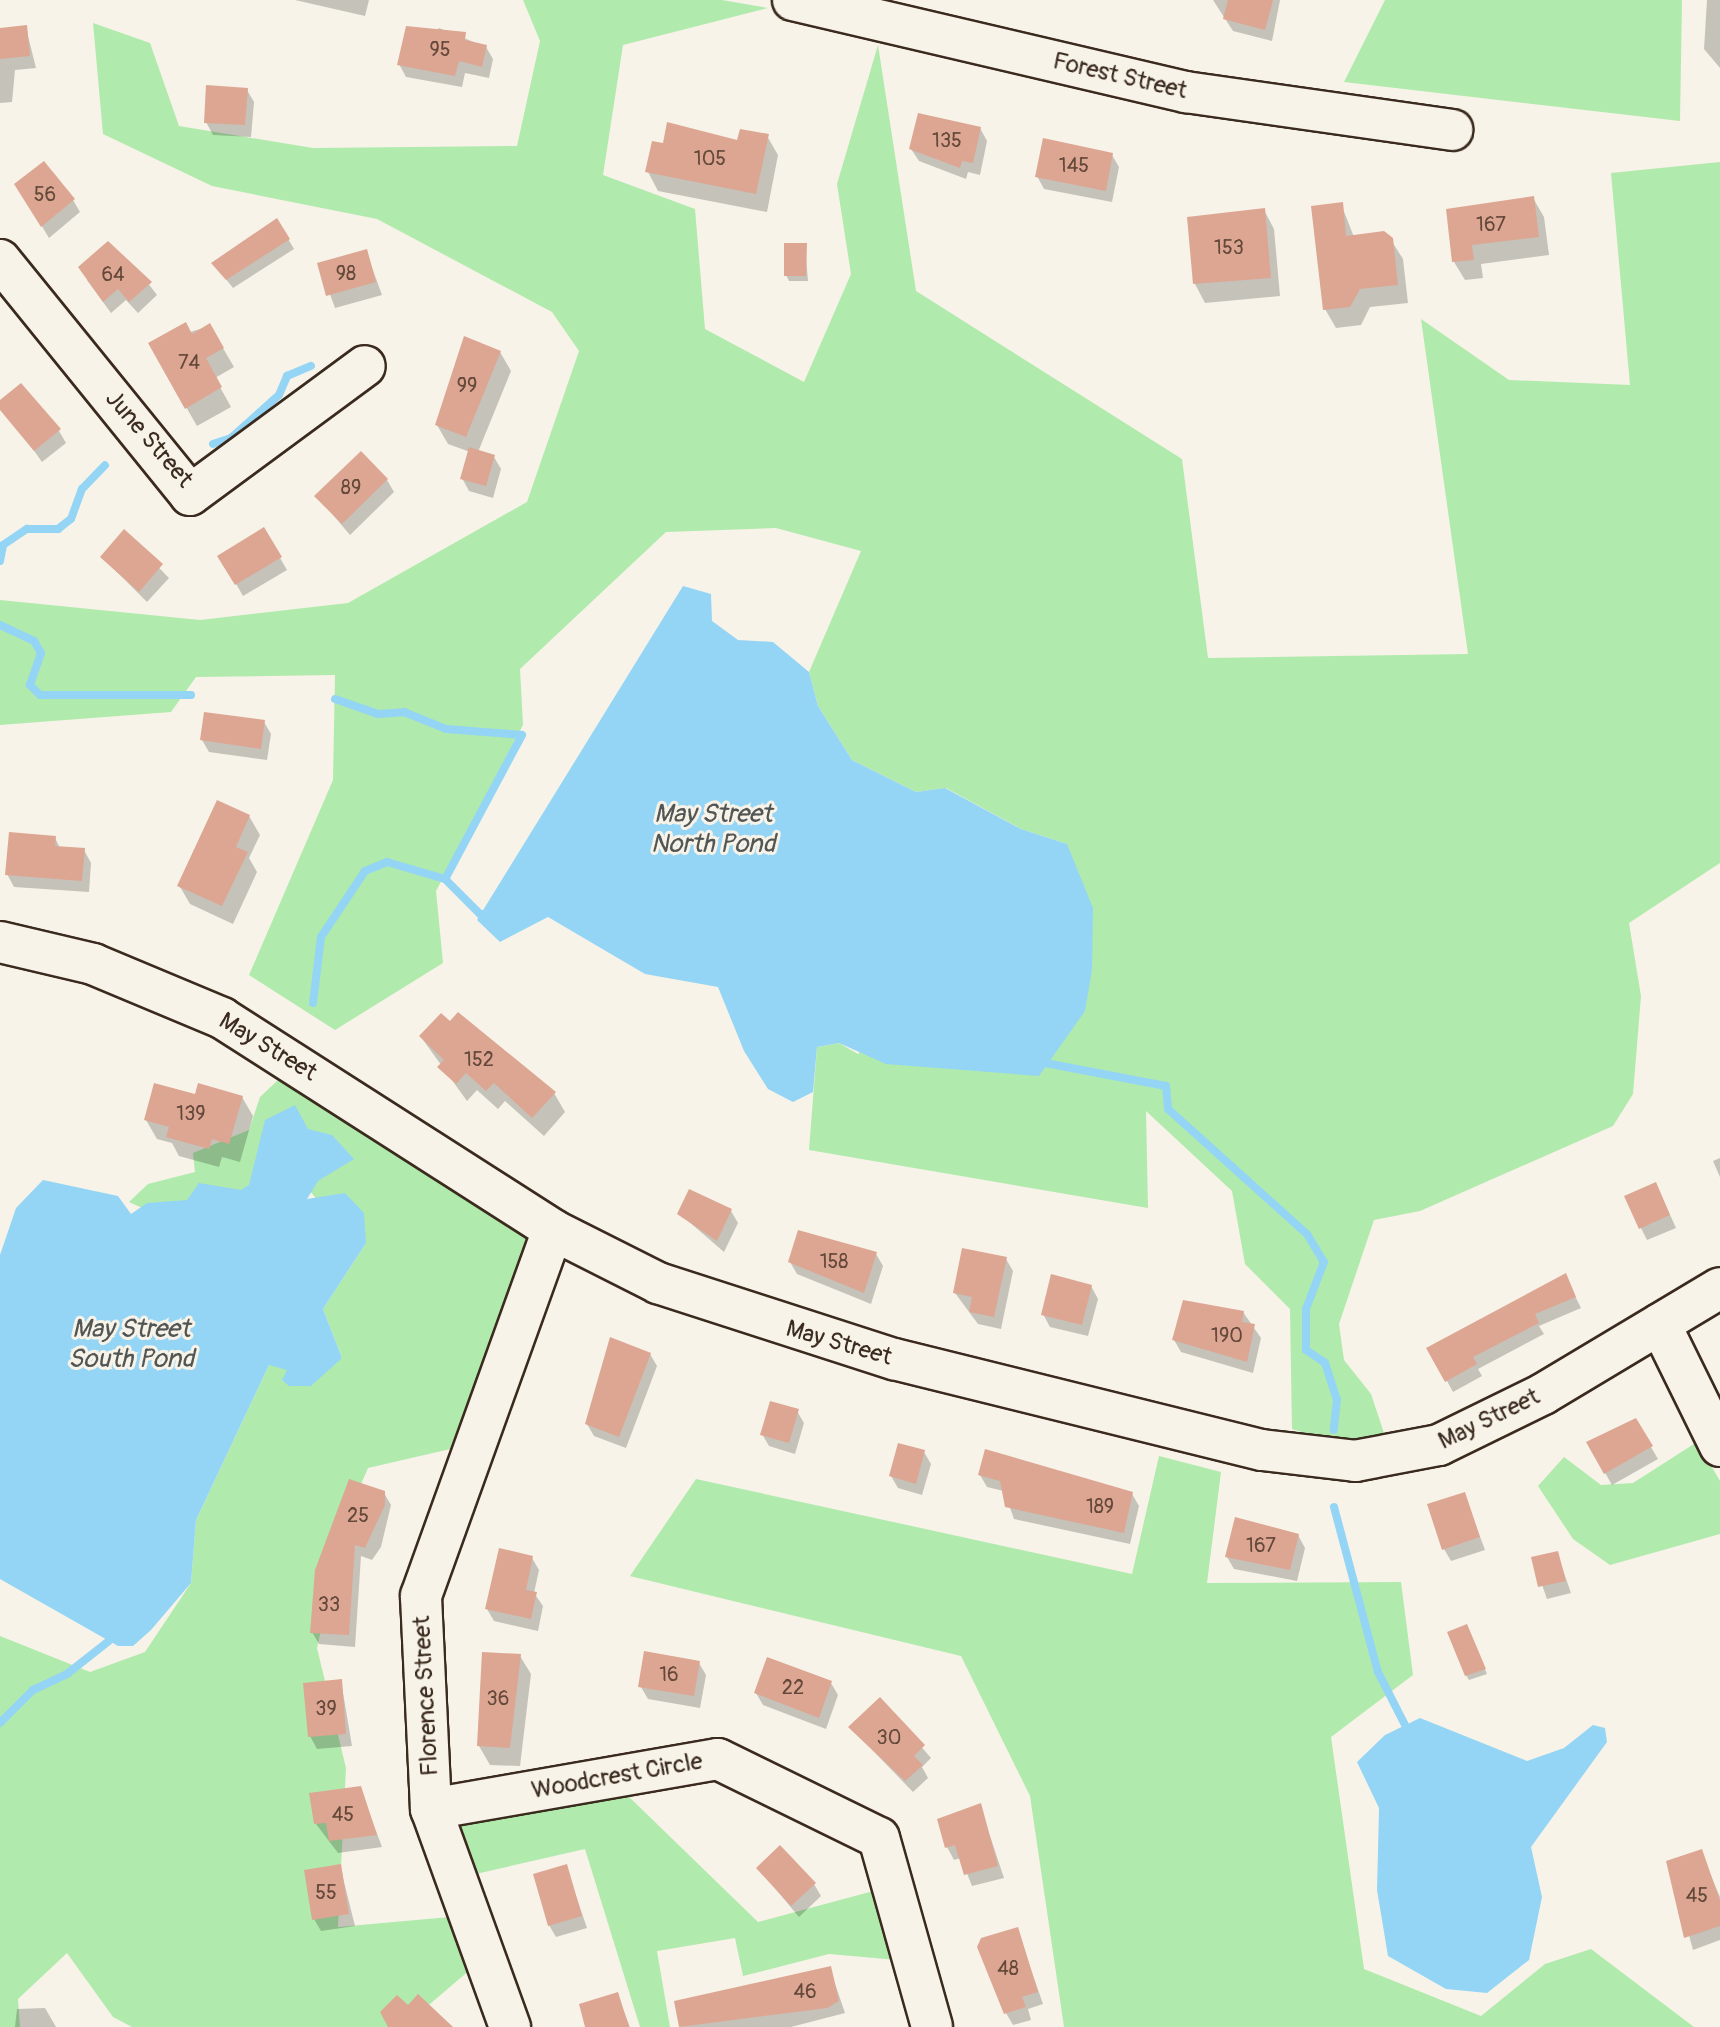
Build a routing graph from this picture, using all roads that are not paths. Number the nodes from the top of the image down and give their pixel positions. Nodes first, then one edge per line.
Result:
1 (793, 0) edge
2 (1452, 130) dead end
3 (0, 260) edge
4 (365, 366) dead end
5 (0, 942) edge
6 (553, 1230) junction
7 (1720, 1288) edge
8 (1660, 1324) junction
9 (1720, 1446) edge
10 (431, 1809) junction
11 (510, 2027) edge
12 (932, 2027) edge

1 - 2 street, Forest Street
3 - 4 street, June Street
5 - 6 street, May Street
6 - 8 street, May Street
6 - 10 street, Florence Street
7 - 8 street, May Street
8 - 9 street
10 - 11 street, Florence Street
10 - 12 street, Woodcrest Circle

